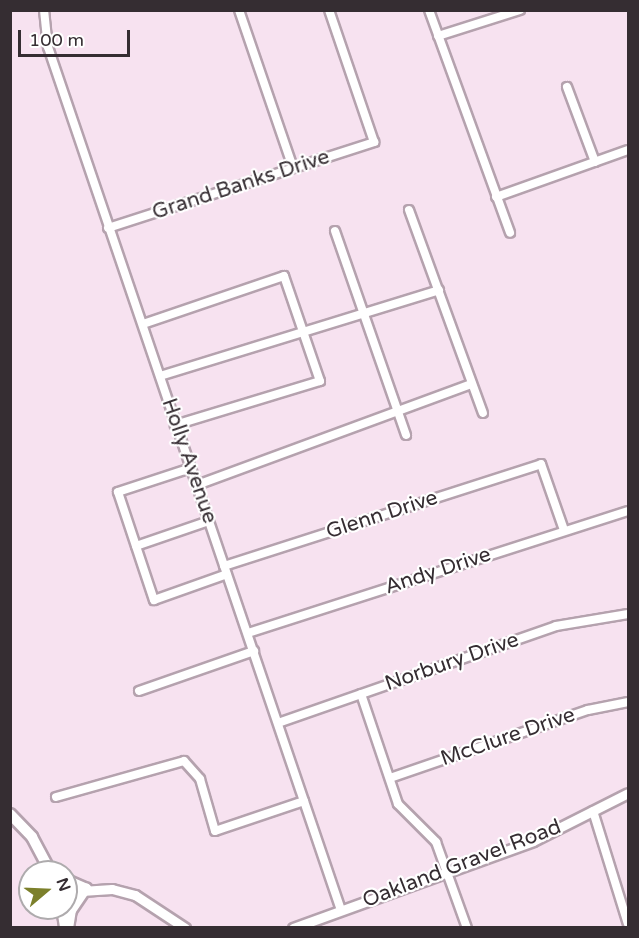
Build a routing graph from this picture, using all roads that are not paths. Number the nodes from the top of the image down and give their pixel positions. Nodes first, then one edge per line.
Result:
1 (44, 10) edge
2 (239, 10) edge
3 (328, 10) edge
4 (429, 10) edge
5 (520, 10) edge
6 (438, 36) junction
7 (567, 87) dead end
8 (628, 150) edge
9 (595, 162) junction
10 (293, 168) junction
11 (496, 197) junction
12 (409, 210) dead end
13 (108, 228) junction
14 (335, 231) dead end
15 (510, 233) dead end
16 (439, 290) junction
17 (362, 313) junction
18 (143, 324) junction
19 (303, 330) junction
20 (160, 376) junction
21 (472, 384) junction
22 (397, 412) junction
23 (483, 413) dead end
24 (175, 425) junction
25 (406, 435) dead end
26 (191, 468) junction
27 (197, 485) junction
28 (628, 511) edge
29 (209, 521) junction
30 (564, 530) junction
31 (136, 546) junction
32 (226, 570) junction
33 (628, 614) edge
34 (248, 633) junction
35 (254, 651) junction
36 (139, 691) dead end
37 (361, 694) junction
38 (628, 702) edge
39 (278, 723) junction
40 (390, 778) junction
41 (628, 793) edge
42 (56, 797) dead end
43 (304, 801) junction
44 (593, 811) junction
45 (10, 814) edge
46 (45, 860) edge
47 (449, 873) junction
48 (78, 884) edge
49 (86, 888) junction
50 (78, 890) edge
51 (341, 910) junction
52 (628, 924) edge
53 (66, 927) edge
54 (185, 927) edge
55 (292, 927) edge
56 (467, 927) edge

1 - 13 street, Holly Avenue
2 - 10 street
3 - 10 street, Grand Banks Drive
4 - 6 street
5 - 6 street
6 - 11 street
7 - 9 street
8 - 9 street
9 - 11 street
10 - 13 street, Grand Banks Drive
11 - 15 street
12 - 16 street
13 - 18 street, Holly Avenue
14 - 17 street
16 - 17 street
16 - 21 street
17 - 19 street
17 - 22 street
18 - 19 street
18 - 20 street, Holly Avenue
19 - 20 street
19 - 24 street
20 - 24 street, Holly Avenue
21 - 22 street
21 - 23 street
22 - 25 street
22 - 27 street
24 - 26 street, Holly Avenue
26 - 27 street, Holly Avenue
26 - 31 street
27 - 29 street, Holly Avenue
28 - 30 street, Andy Drive
29 - 31 street
29 - 32 street, Holly Avenue
30 - 32 street, Glenn Drive
30 - 34 street, Andy Drive
31 - 32 street, Glenn Drive
32 - 34 street, Holly Avenue
33 - 37 street, Norbury Drive
34 - 35 street, Holly Avenue
35 - 36 street
35 - 39 street, Holly Avenue
37 - 39 street, Norbury Drive
37 - 40 street
38 - 40 street, McClure Drive
39 - 43 street, Holly Avenue
40 - 47 street
41 - 44 street, Oakland Gravel Road
42 - 43 street
43 - 51 street, Holly Avenue
44 - 47 street, Oakland Gravel Road
44 - 52 street
45 - 46 main road
47 - 51 street, Oakland Gravel Road
47 - 56 street
48 - 49 street
49 - 50 street
49 - 53 street
49 - 54 street
51 - 55 street, Oakland Gravel Road

